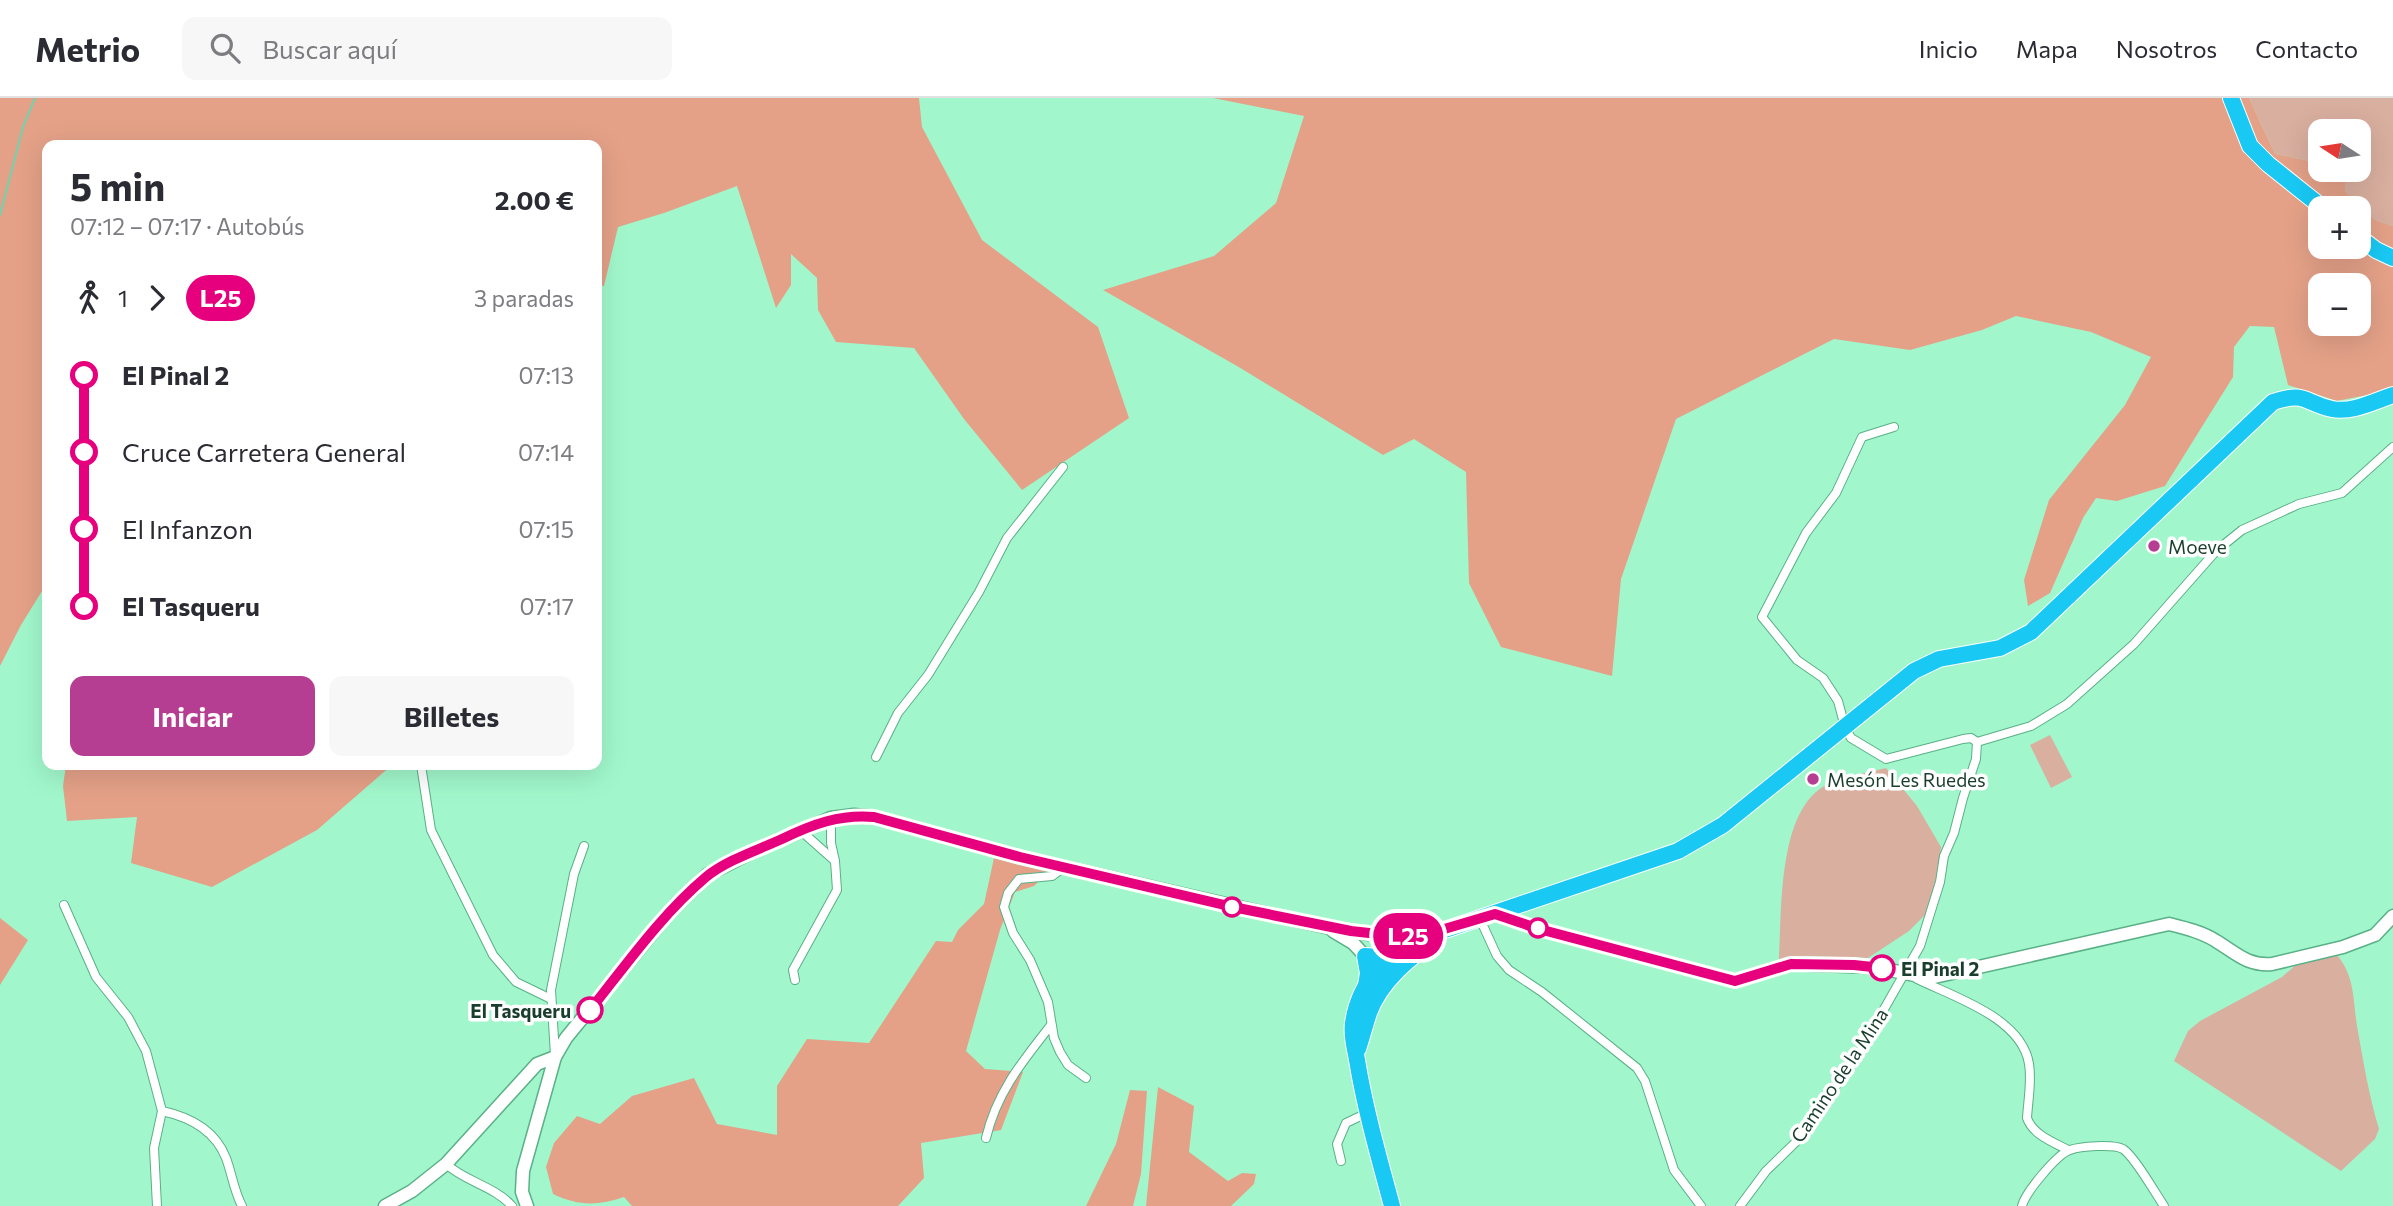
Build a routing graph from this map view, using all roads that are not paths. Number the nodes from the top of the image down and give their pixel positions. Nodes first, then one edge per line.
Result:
1 (2231, 98) edge
2 (2308, 196) edge
3 (2371, 246) edge
4 (2393, 258) edge
5 (2393, 395) edge
6 (1894, 427) dead end
7 (2393, 447) edge
8 (1063, 467) dead end
9 (1844, 727) junction
10 (1978, 742) junction
11 (876, 757) dead end
12 (422, 770) edge
13 (831, 818) junction
14 (800, 830) junction
15 (584, 846) dead end
16 (835, 861) junction
17 (1064, 867) junction
18 (64, 905) dead end
19 (2393, 916) edge
20 (1487, 917) junction
21 (1326, 927) junction
22 (1448, 929) junction
23 (1375, 934) junction
24 (1424, 935) junction
25 (1365, 956) junction
26 (1412, 956) junction
27 (1386, 959) junction
28 (1905, 973) junction
29 (794, 981) dead end
30 (1366, 986) junction
31 (551, 999) junction
32 (1370, 1010) junction
33 (1051, 1025) junction
34 (1356, 1056) junction
35 (555, 1058) junction
36 (1086, 1079) dead end
37 (162, 1111) junction
38 (1368, 1113) junction
39 (986, 1138) dead end
40 (2068, 1150) junction
41 (1341, 1161) dead end
42 (446, 1164) junction
43 (521, 1205) edge
44 (157, 1206) edge
45 (242, 1206) edge
46 (385, 1206) edge
47 (1392, 1206) edge
48 (1701, 1206) edge
49 (1740, 1206) edge
50 (2022, 1206) edge
51 (2164, 1206) edge

1 - 2 highway
3 - 4 highway
5 - 9 highway
6 - 9 street
7 - 10 street
8 - 11 street
9 - 10 street
9 - 20 highway
10 - 28 street, Camino de la Mina
12 - 31 street
13 - 14 street
13 - 16 street
13 - 17 street
14 - 16 street
14 - 35 street
15 - 31 street
16 - 29 street
17 - 21 street
17 - 33 street
18 - 37 street
19 - 28 street
20 - 22 highway
20 - 28 street
20 - 48 street
21 - 23 street
21 - 25 street
22 - 24 highway
22 - 26 highway
23 - 24 highway
23 - 27 highway
24 - 27 highway
25 - 27 highway
25 - 30 highway
26 - 27 highway
26 - 32 highway
27 - 30 highway
27 - 32 highway
28 - 40 street
28 - 49 street, Camino de la Mina
30 - 34 highway
31 - 35 street
32 - 34 highway
33 - 36 street
33 - 39 street
34 - 38 highway
35 - 42 street
35 - 43 street
37 - 44 street
37 - 45 street
38 - 41 street
38 - 47 highway
40 - 50 street
40 - 51 street
42 - 43 street
42 - 46 street

